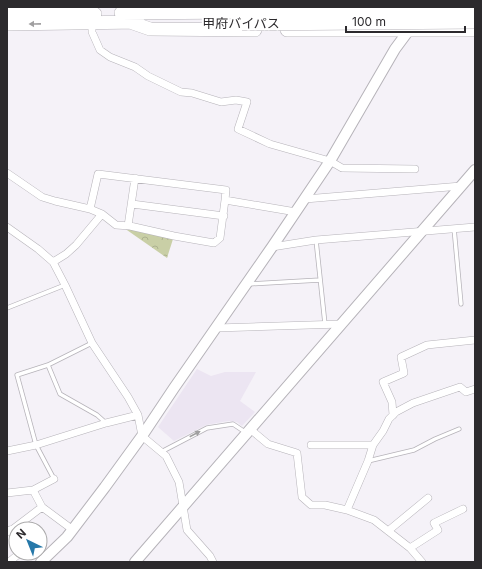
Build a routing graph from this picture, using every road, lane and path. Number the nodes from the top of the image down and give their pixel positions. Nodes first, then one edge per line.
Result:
1 (180, 7) edge
2 (427, 7) edge
3 (475, 11) edge
4 (147, 13) junction
5 (7, 14) edge
6 (242, 18) junction
7 (92, 22) junction
8 (130, 22) junction
9 (475, 22) edge
10 (7, 24) edge
11 (475, 30) edge
12 (409, 31) junction
13 (330, 161) junction
14 (416, 169) dead end
15 (475, 170) edge
16 (7, 173) edge
17 (135, 178) junction
18 (461, 186) junction
19 (305, 199) junction
20 (225, 200) junction
21 (132, 204) junction
22 (90, 209) junction
23 (296, 212) junction
24 (102, 214) junction
25 (224, 216) junction
26 (128, 226) junction
27 (7, 227) edge
28 (475, 227) edge
29 (454, 228) junction
30 (422, 231) junction
31 (316, 240) junction
32 (272, 247) junction
33 (53, 262) junction
34 (320, 280) junction
35 (246, 284) junction
36 (65, 285) junction
37 (461, 304) dead end
38 (7, 308) edge
39 (325, 324) junction
40 (342, 324) junction
41 (216, 328) junction
42 (475, 340) edge
43 (92, 343) junction
44 (48, 365) junction
45 (475, 389) edge
46 (138, 415) junction
47 (393, 415) junction
48 (106, 423) junction
49 (460, 430) dead end
50 (248, 431) junction
51 (142, 436) junction
52 (36, 444) junction
53 (311, 445) dead end
54 (373, 445) junction
55 (7, 452) edge
56 (161, 452) junction
57 (368, 461) junction
58 (54, 479) joint
59 (33, 490) junction
60 (7, 493) edge
61 (428, 498) dead end
62 (184, 506) junction
63 (42, 507) junction
64 (463, 509) dead end
65 (347, 510) junction
66 (22, 521) edge
67 (72, 530) junction
68 (388, 531) junction
69 (410, 548) junction
70 (41, 562) edge
71 (136, 562) edge
72 (213, 562) edge
73 (422, 562) edge

1 - 4 highway
2 - 12 street
3 - 6 highway, 甲府バイパス, bridge
4 - 5 highway, 甲府バイパス
4 - 6 highway, 甲府バイパス
6 - 8 highway, 甲府バイパス
6 - 9 highway, 甲府バイパス, bridge
7 - 8 highway, 甲府バイパス
7 -> 10 highway, 甲府バイパス
7 - 13 street
8 - 12 highway
11 - 12 highway
12 - 13 street
13 - 14 street
13 - 19 street
15 - 18 street
16 - 22 street
17 - 20 street
17 - 21 street
17 - 22 street
18 - 19 street
18 - 30 street
19 - 23 street
20 - 23 street
20 - 25 street
21 - 25 street
21 - 26 street
22 - 24 street
23 - 32 street
24 - 26 street
24 - 33 street
25 - 26 street
27 - 33 street
28 - 29 street
29 - 30 street
29 - 37 lane
30 - 31 street
30 - 40 street
31 - 32 street
31 - 34 lane
32 - 35 street
33 - 36 street
34 - 35 lane
34 - 39 lane
35 - 41 street
36 - 38 lane
36 - 43 street
39 - 40 street
39 - 41 street
40 - 50 street
41 - 51 street
42 - 47 street
43 - 44 lane
43 - 46 street
44 - 48 lane
44 - 52 lane
45 - 47 street
46 - 48 street
46 - 51 street
47 - 54 street
48 - 52 street
49 - 57 lane
56 -> 50 lane
50 - 62 street
50 - 65 street
51 - 56 street
51 - 67 street
52 - 55 street
52 - 58 lane
53 - 54 street
54 - 57 street
56 - 62 street
57 - 65 street
58 - 59 street
59 - 60 street
59 - 63 street
61 - 68 street
62 - 71 street
62 - 72 street
63 - 66 street
63 - 67 street
64 - 69 street
65 - 68 street
67 - 70 street
68 - 69 street
69 - 73 street

